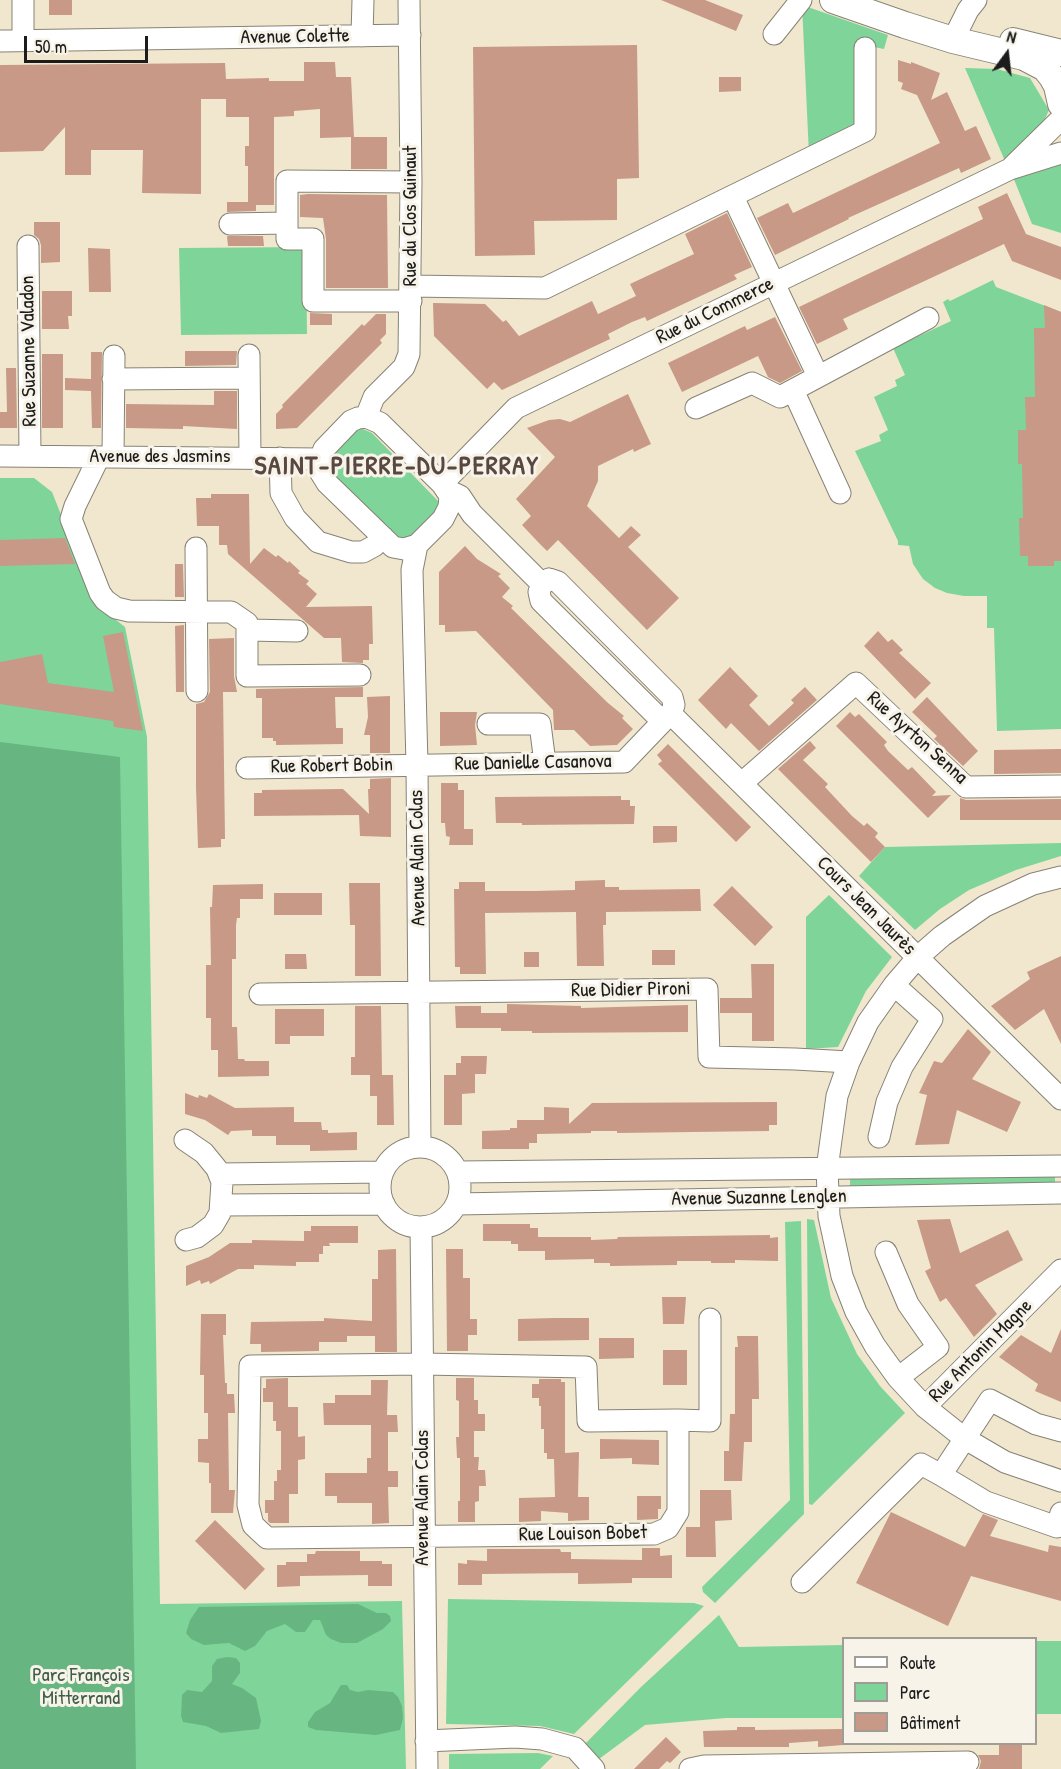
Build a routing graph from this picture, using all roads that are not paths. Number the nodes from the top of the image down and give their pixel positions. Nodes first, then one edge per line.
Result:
1 (23, 0) edge
2 (363, 0) edge
3 (409, 0) edge
4 (801, 0) edge
5 (833, 0) edge
6 (976, 0) edge
7 (410, 34) junction
8 (774, 34) dead end
9 (362, 36) junction
10 (23, 40) junction
11 (953, 40) junction
12 (0, 41) edge
13 (865, 48) dead end
14 (1061, 53) edge
15 (1061, 104) edge
16 (1061, 119) edge
17 (1061, 153) edge
18 (1010, 169) junction
19 (411, 182) junction
20 (733, 197) junction
21 (287, 223) junction
22 (230, 224) dead end
23 (28, 246) dead end
24 (773, 283) junction
25 (411, 294) junction
26 (928, 318) dead end
27 (249, 355) dead end
28 (114, 356) dead end
29 (818, 376) junction
30 (249, 378) junction
31 (113, 379) junction
32 (793, 390) junction
33 (696, 408) dead end
34 (366, 417) junction
35 (0, 456) edge
36 (30, 456) junction
37 (106, 457) junction
38 (249, 458) junction
39 (280, 458) junction
40 (320, 459) junction
41 (445, 487) junction
42 (840, 493) dead end
43 (472, 514) junction
44 (443, 519) junction
45 (388, 542) junction
46 (417, 545) junction
47 (196, 548) dead end
48 (412, 570) junction
49 (196, 612) junction
50 (247, 630) junction
51 (297, 631) dead end
52 (360, 675) dead end
53 (197, 691) dead end
54 (669, 715) junction
55 (488, 724) dead end
56 (545, 763) junction
57 (417, 765) junction
58 (247, 768) dead end
59 (742, 783) junction
60 (1061, 786) edge
61 (1061, 877) edge
62 (918, 957) junction
63 (894, 985) junction
64 (419, 992) junction
65 (260, 994) dead end
66 (849, 1062) junction
67 (1061, 1099) edge
68 (879, 1137) dead end
69 (185, 1140) dead end
70 (420, 1146) junction
71 (1061, 1166) edge
72 (826, 1169) junction
73 (383, 1172) junction
74 (458, 1172) junction
75 (220, 1174) junction
76 (1061, 1193) edge
77 (827, 1197) junction
78 (384, 1204) junction
79 (457, 1204) junction
80 (221, 1205) junction
81 (421, 1227) junction
82 (186, 1240) dead end
83 (886, 1252) dead end
84 (1061, 1270) edge
85 (710, 1319) dead end
86 (422, 1365) junction
87 (898, 1378) junction
88 (925, 1407) junction
89 (678, 1420) junction
90 (1061, 1431) edge
91 (964, 1438) junction
92 (941, 1475) junction
93 (1061, 1481) edge
94 (1060, 1523) edge
95 (423, 1537) junction
96 (802, 1582) dead end
97 (426, 1741) junction
98 (968, 1758) edge
99 (862, 1767) edge
100 (427, 1769) edge
101 (594, 1769) edge
102 (690, 1769) edge

1 - 10 street
2 - 9 street
3 - 7 street, Rue du Clos Guinaut
4 - 8 street
5 - 11 main road
6 - 11 street
7 - 9 street, Avenue Colette
7 - 19 street, Rue du Clos Guinaut
9 - 10 street, Avenue Colette
10 - 12 street, Avenue Colette
11 - 14 main road
11 - 15 main road
13 - 20 street
16 - 18 street, Rue du Commerce
17 - 18 street, Rue du Commerce
18 - 24 street, Rue du Commerce
19 - 21 street
19 - 25 street, Rue du Clos Guinaut
20 - 24 street
20 - 25 street
21 - 22 street
21 - 25 street
23 - 36 street, Rue Suzanne Valadon
24 - 29 street
24 - 41 street, Rue du Commerce
25 - 34 street, Rue du Clos Guinaut
26 - 29 street
27 - 30 street
28 - 31 street
29 - 32 street
30 - 31 street
30 - 38 street
31 - 37 street
32 - 33 street
32 - 42 street
34 - 40 street
34 - 41 street, Cours Jean Jaurès
35 - 36 street, Avenue des Jasmins
36 - 37 street, Avenue des Jasmins
37 - 38 street, Avenue des Jasmins
37 - 49 street
38 - 39 street, Avenue des Jasmins
39 - 40 street, Avenue des Jasmins
39 - 45 street
40 - 45 street
41 - 43 street, Cours Jean Jaurès
41 - 44 street
43 - 44 street
43 - 54 street, Cours Jean Jaurès
44 - 46 street
45 - 46 street
45 - 48 street
46 - 48 street, Avenue Alain Colas
47 - 49 street
48 - 57 street, Avenue Alain Colas
49 - 50 street
49 - 53 street
50 - 51 street
50 - 52 street
54 - 56 street, Rue Danielle Casanova
54 - 59 street, Cours Jean Jaurès
55 - 56 street
56 - 57 street, Rue Danielle Casanova
57 - 58 street, Rue Robert Bobin
57 - 64 street, Avenue Alain Colas
59 - 60 street, Rue Ayrton Senna
59 - 62 street, Cours Jean Jaurès
61 - 62 street
62 - 63 street
62 - 67 street, Cours Jean Jaurès
63 - 66 street
63 - 68 street
64 - 65 street
64 - 66 street, Rue Didier Pironi
64 - 70 street, Avenue Alain Colas
66 - 72 street
69 - 75 street
70 - 73 street
70 - 74 street
71 - 72 street, Avenue Suzanne Lenglen
72 - 74 street, Avenue Suzanne Lenglen
72 - 77 street
73 - 75 street
73 - 78 street
74 - 79 street
75 - 80 street
76 - 77 street, Avenue Suzanne Lenglen
77 - 79 street, Avenue Suzanne Lenglen
77 - 87 street
78 - 80 street
78 - 81 street
79 - 81 street
80 - 82 street
81 - 86 street, Avenue Alain Colas
83 - 87 street
84 - 88 street, Rue Antonin Magne
85 - 89 street
86 - 89 street
86 - 95 street, Avenue Alain Colas
86 - 95 street, Rue Louison Bobet
87 - 88 street
88 - 91 street
89 - 95 street, Rue Louison Bobet
90 - 91 street
91 - 92 street
91 - 93 street
92 - 94 street
92 - 96 street
95 - 97 street, Avenue Alain Colas
97 - 100 street, Avenue Alain Colas
97 - 101 street
98 - 99 street
99 - 102 street

